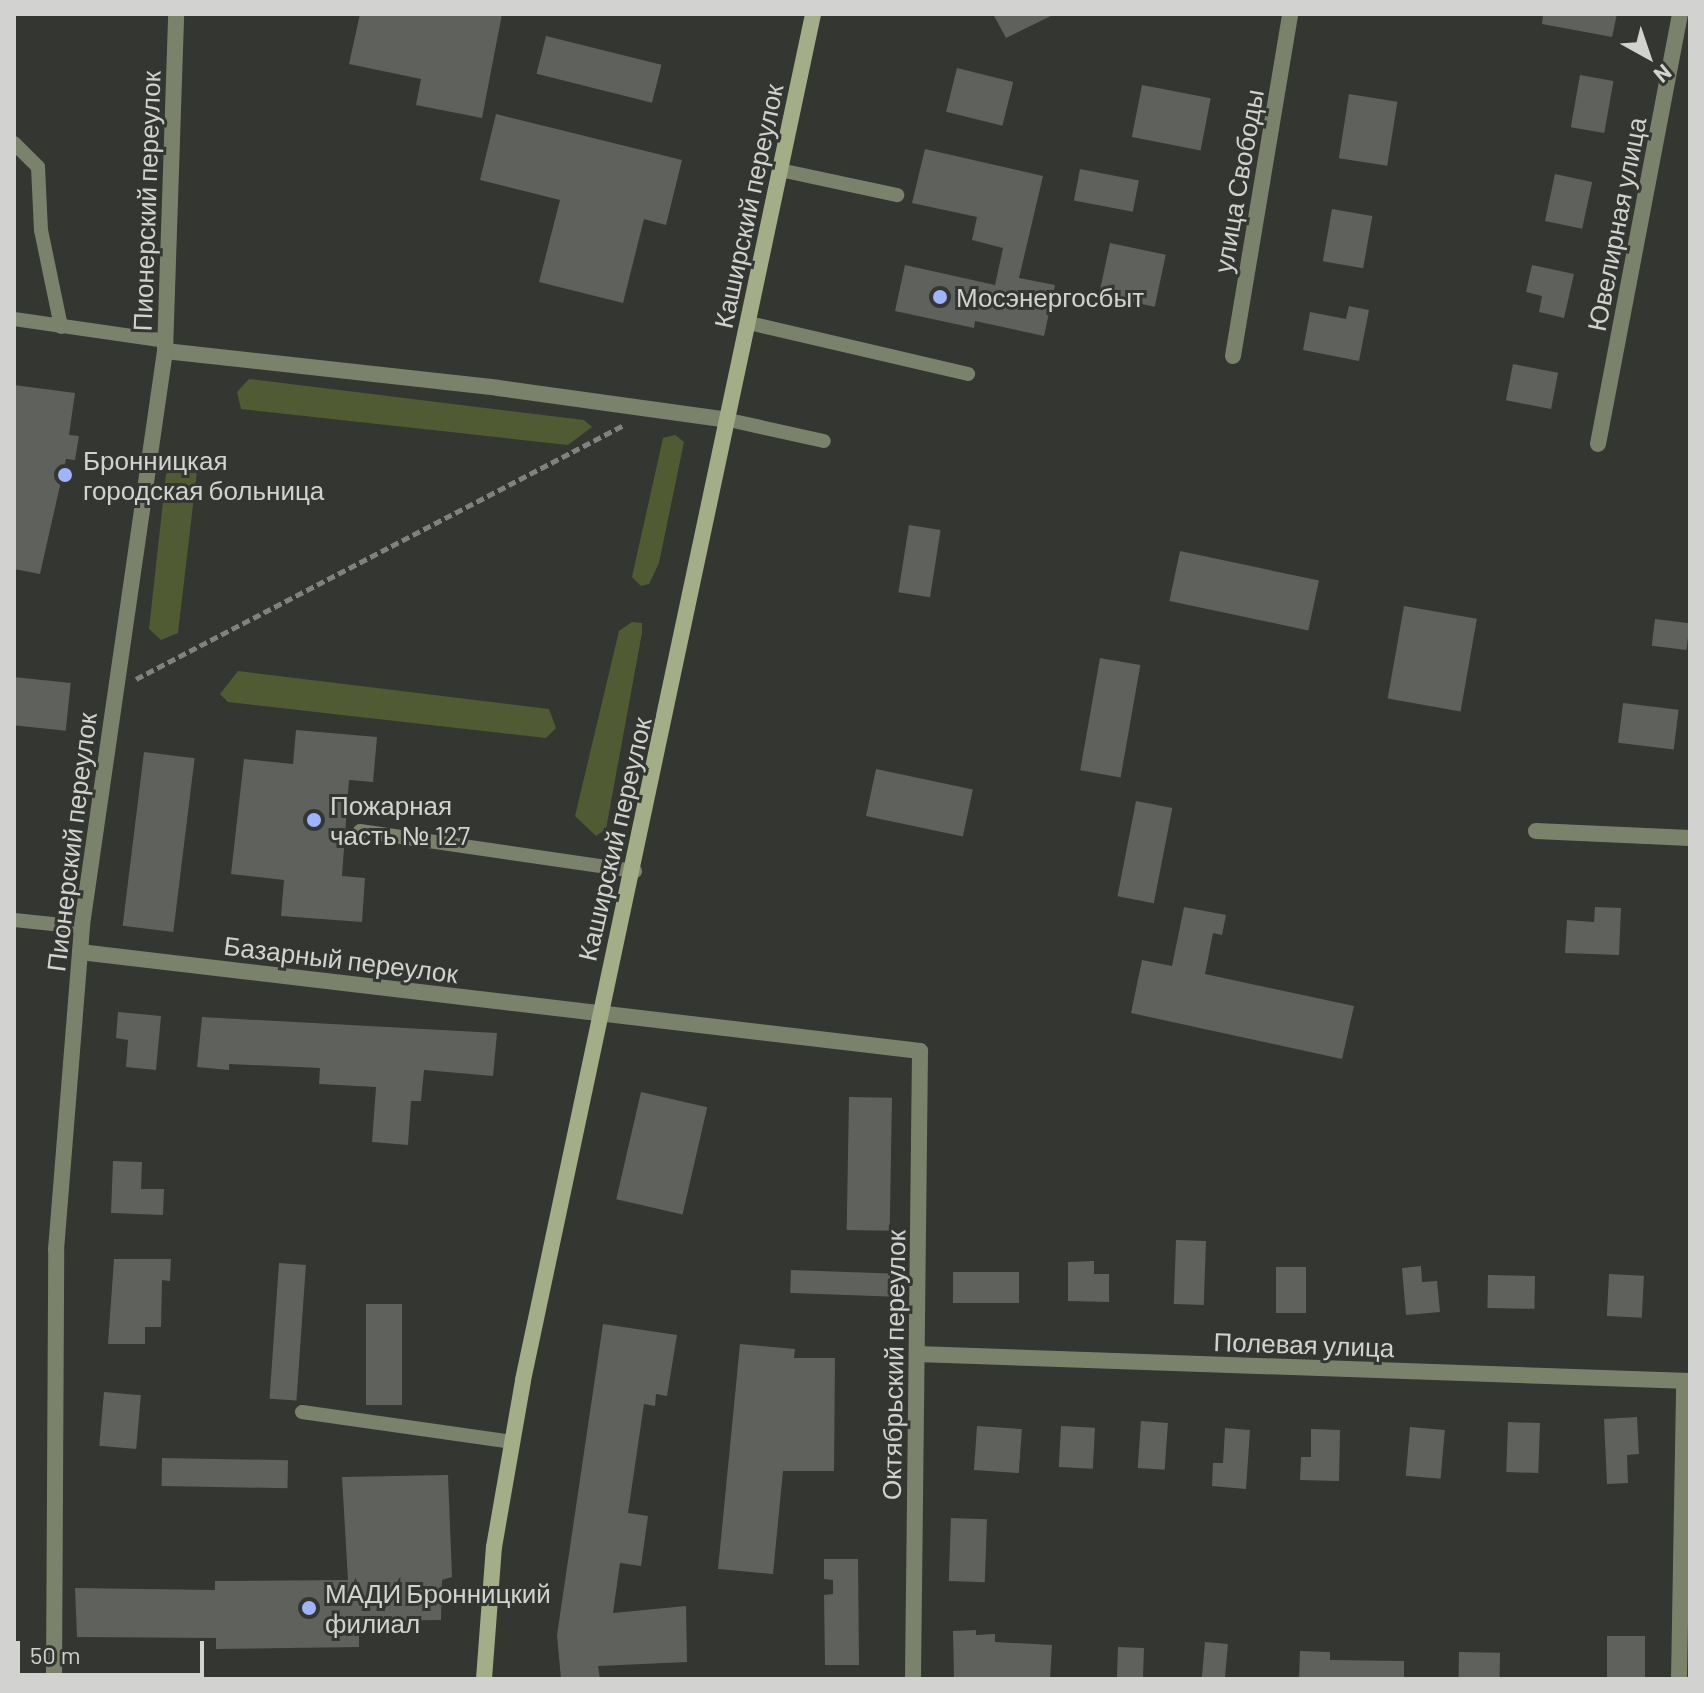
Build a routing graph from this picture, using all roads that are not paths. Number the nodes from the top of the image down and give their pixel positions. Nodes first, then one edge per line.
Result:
1 (176, 14) edge
2 (813, 14) edge
3 (1290, 14) edge
4 (1680, 14) edge
5 (14, 143) edge
6 (780, 170) junction
7 (897, 195) dead end
8 (14, 319) edge
9 (749, 323) junction
10 (61, 327) junction
11 (165, 346) junction
12 (1233, 356) dead end
13 (968, 374) dead end
14 (729, 420) junction
15 (824, 441) dead end
16 (1598, 444) dead end
17 (360, 831) dead end
18 (1536, 831) dead end
19 (1690, 838) edge
20 (635, 871) junction
21 (14, 920) edge
22 (82, 927) junction
23 (80, 952) junction
24 (597, 1014) junction
25 (920, 1051) joint
26 (917, 1354) junction
27 (1687, 1381) edge
28 (302, 1412) dead end
29 (512, 1442) junction
30 (54, 1679) edge
31 (484, 1679) edge
32 (913, 1679) edge
33 (1679, 1679) edge

1 - 11 street, Пионерский переулок
2 - 6 main road, Каширский переулок
3 - 12 street, улица Свободы
4 - 16 street, Ювелирная улица
5 - 10 lane
6 - 7 lane
6 - 9 main road, Каширский переулок
8 - 10 lane
9 - 13 lane
9 - 14 main road, Каширский переулок
10 - 11 lane
11 - 14 street
11 - 22 street, Пионерский переулок
14 - 15 lane
14 - 20 main road, Каширский переулок
17 - 20 lane
18 - 19 street
20 - 24 main road, Каширский переулок
21 - 22 lane
22 - 23 street, Пионерский переулок
23 - 24 street, Базарный переулок
23 - 30 street, Пионерский переулок
24 - 25 street, Базарный переулок
24 - 29 main road, Каширский переулок
25 - 26 street, Октябрьский переулок
26 - 27 street, Полевая улица
26 - 32 street, Октябрьский переулок
27 - 33 street
28 - 29 lane
29 - 31 main road, Каширский переулок

